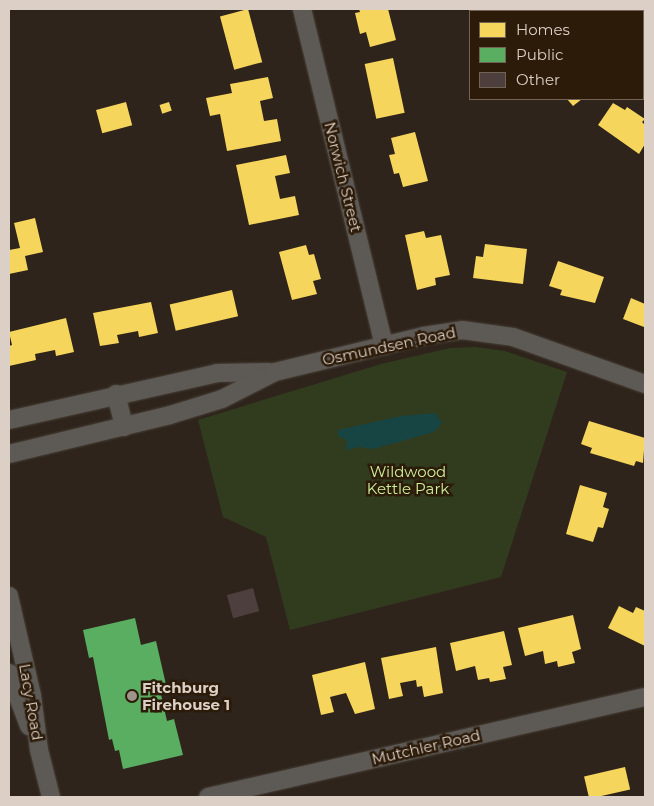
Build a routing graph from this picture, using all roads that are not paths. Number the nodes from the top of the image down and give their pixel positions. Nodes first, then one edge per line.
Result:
1 (302, 9) edge
2 (384, 346) junction
3 (275, 372) junction
4 (645, 384) edge
5 (116, 394) junction
6 (9, 420) edge
7 (124, 427) junction
8 (9, 454) edge
9 (9, 596) edge
10 (9, 672) edge
11 (645, 697) edge
12 (39, 750) junction
13 (50, 797) edge
14 (208, 797) edge

1 - 2 street, Norwich Street
2 - 3 street, Osmundsen Road
2 - 4 street, Osmundsen Road
3 - 5 street, Osmundsen Road
3 - 7 street, Osmundsen Road
5 - 6 street, Osmundsen Road
5 - 7 street
7 - 8 street, Osmundsen Road
9 - 12 street, Lacy Road
10 - 12 street, Lacy Road
11 - 14 street, Mutchler Road
12 - 13 street, Lacy Road

